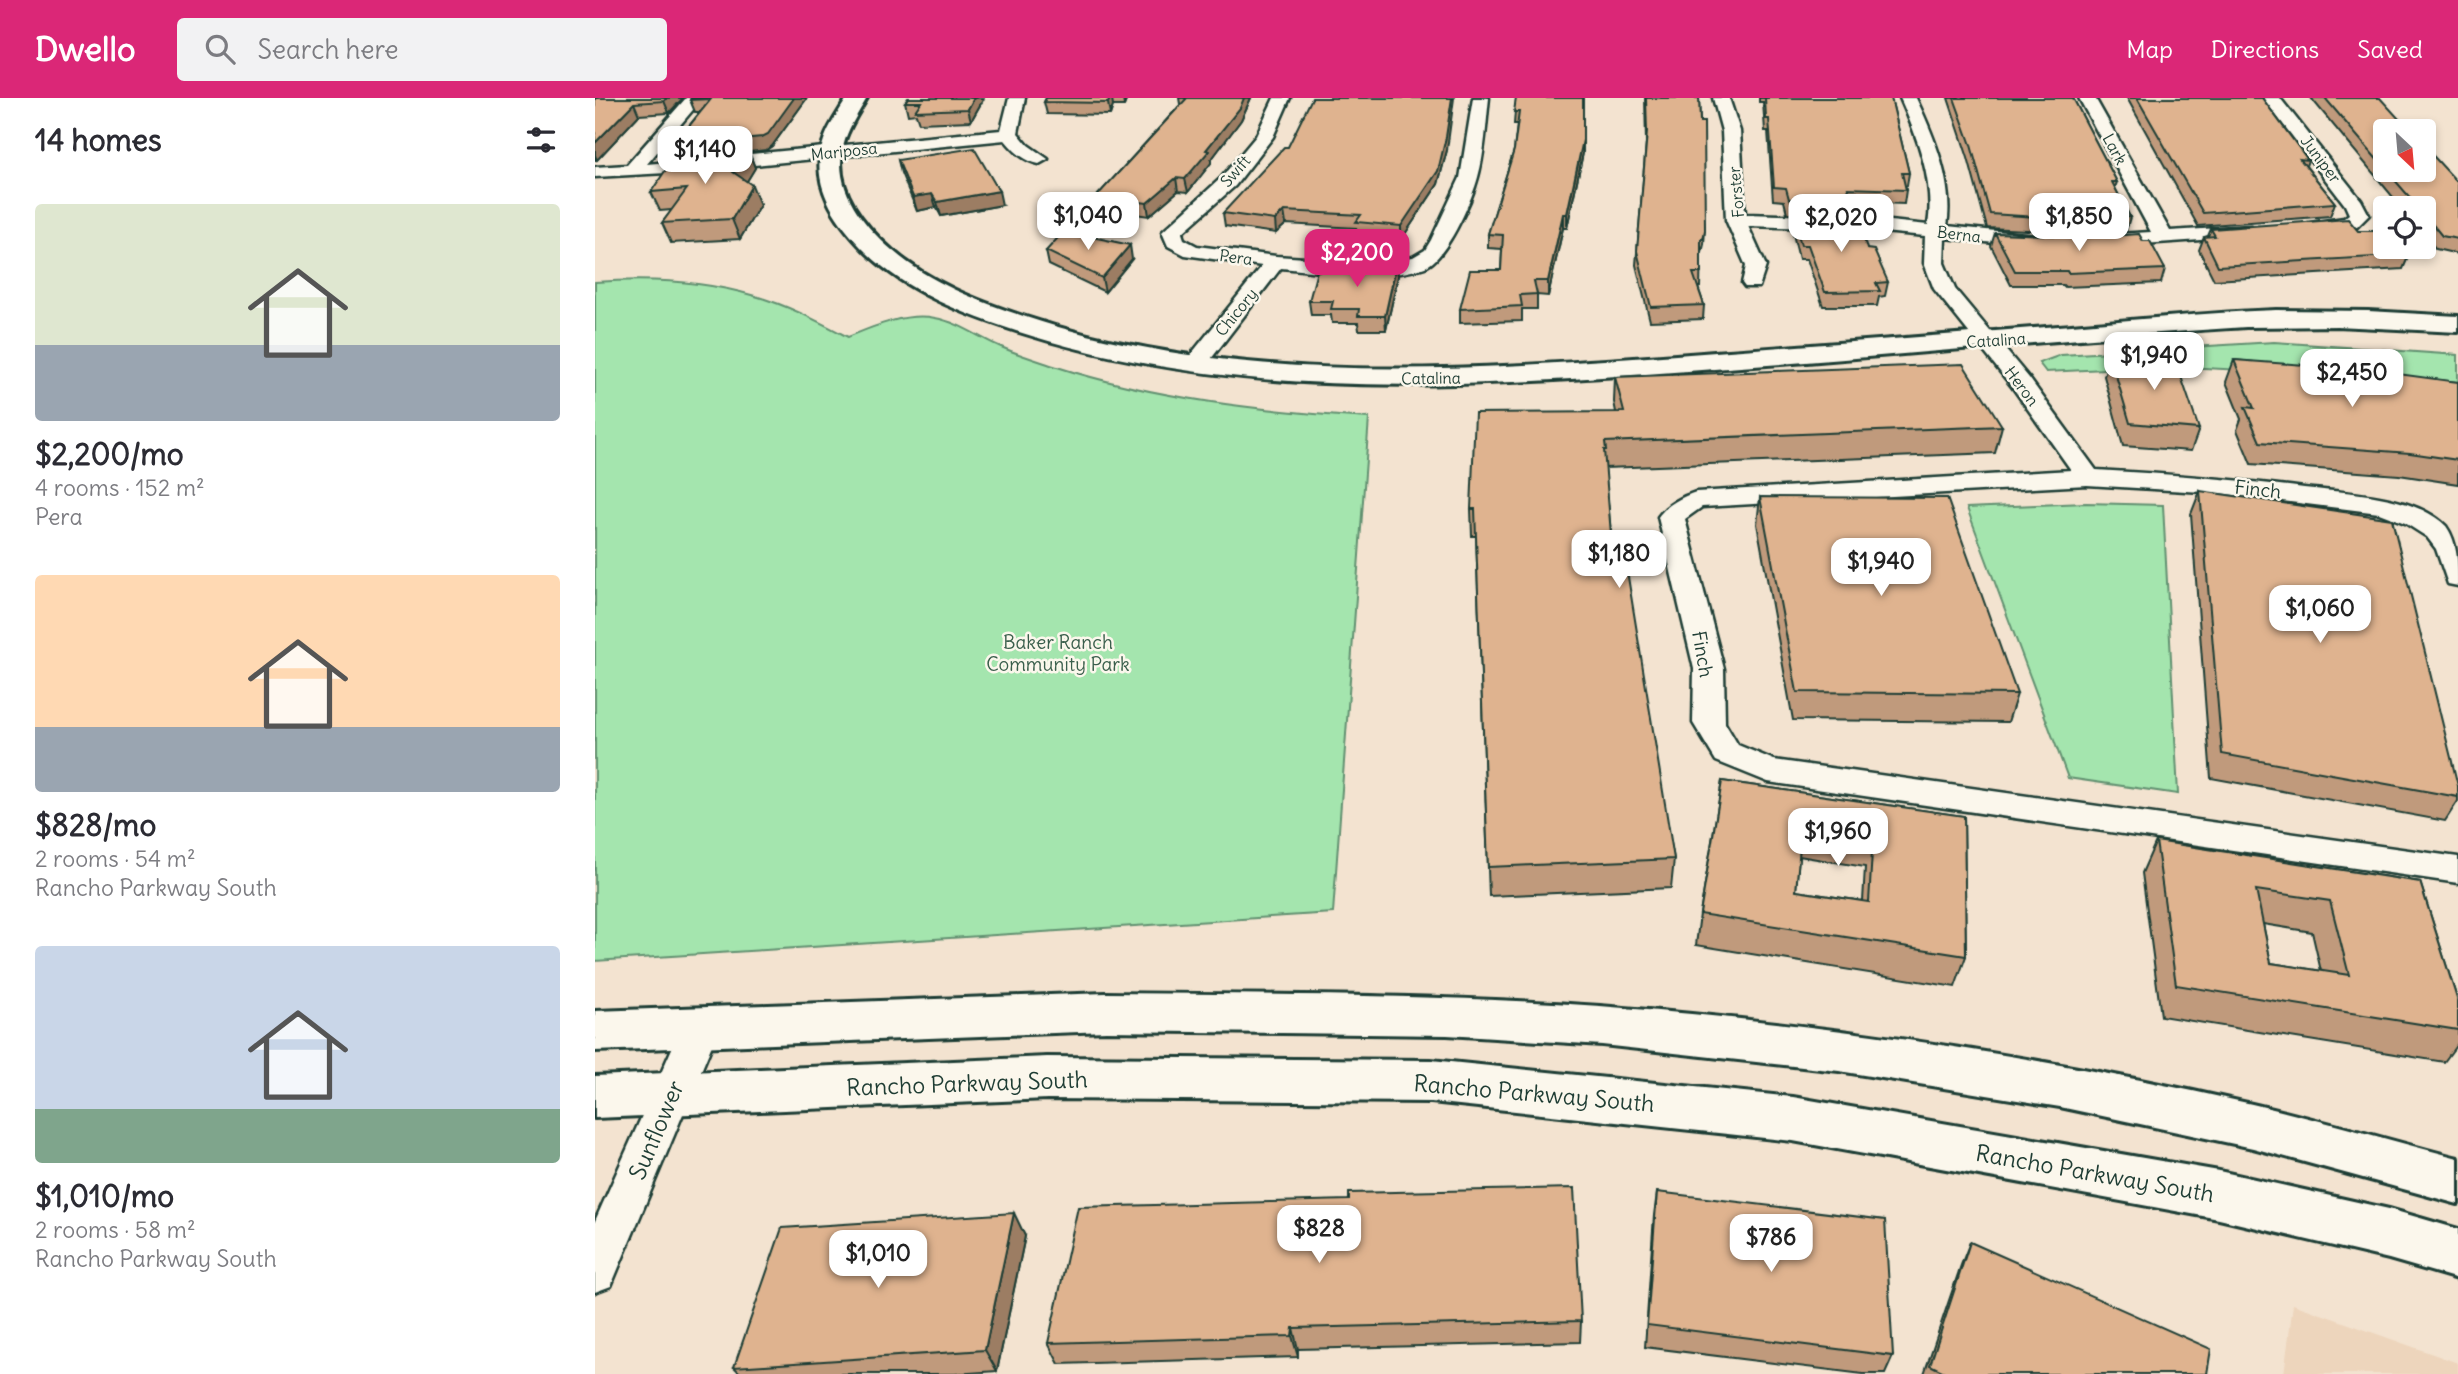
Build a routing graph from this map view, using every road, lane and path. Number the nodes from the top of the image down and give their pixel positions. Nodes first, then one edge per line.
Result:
1 (695, 98) edge
2 (857, 98) edge
3 (1017, 98) edge
4 (1282, 98) edge
5 (1481, 98) edge
6 (1721, 98) edge
7 (1909, 98) edge
8 (2087, 98) edge
9 (2271, 98) edge
10 (1009, 134) junction
11 (830, 153) junction
12 (1039, 159) dead end
13 (632, 170) junction
14 (595, 172) edge
15 (1736, 220) junction
16 (1938, 231) junction
17 (1172, 232) joint
18 (2164, 237) junction
19 (2052, 242) edge
20 (2079, 242) edge
21 (1276, 262) junction
22 (1752, 283) dead end
23 (2458, 324) edge
24 (2181, 326) junction
25 (2458, 339) edge
26 (1987, 341) junction
27 (1196, 363) junction
28 (2087, 477) junction
29 (2458, 578) edge
30 (2458, 870) edge
31 (700, 1028) junction
32 (595, 1031) edge
33 (671, 1094) junction
34 (595, 1097) edge
35 (2458, 1181) edge
36 (2458, 1254) edge
37 (595, 1271) edge

1 - 13 street
2 - 11 street, Catalina
3 - 10 street
4 - 17 street, Swift
5 - 21 street, Pera
6 - 15 street, Forster
7 - 16 street, Heron
8 - 18 street, Lark
9 - 18 street, Juniper
10 - 11 street, Mariposa
10 - 12 street
11 - 13 street, Mariposa
11 - 27 street, Catalina
13 - 14 street, Mariposa
15 - 16 street, Berna
15 - 22 street, Forster
16 - 19 street, Berna
16 - 26 street, Heron
17 - 21 street, Pera
18 - 20 street
21 - 27 street, Chicory
23 - 24 street, Catalina
24 - 25 street, Catalina
24 - 26 street, Catalina
26 - 27 street, Catalina
26 - 28 street, Heron
28 - 29 street, Finch
28 - 30 street, Finch
31 - 32 street
31 - 33 street, Sunflower
31 - 35 street
33 - 34 street, Rancho Parkway South
33 - 36 street, Rancho Parkway South
33 - 37 street, Sunflower

